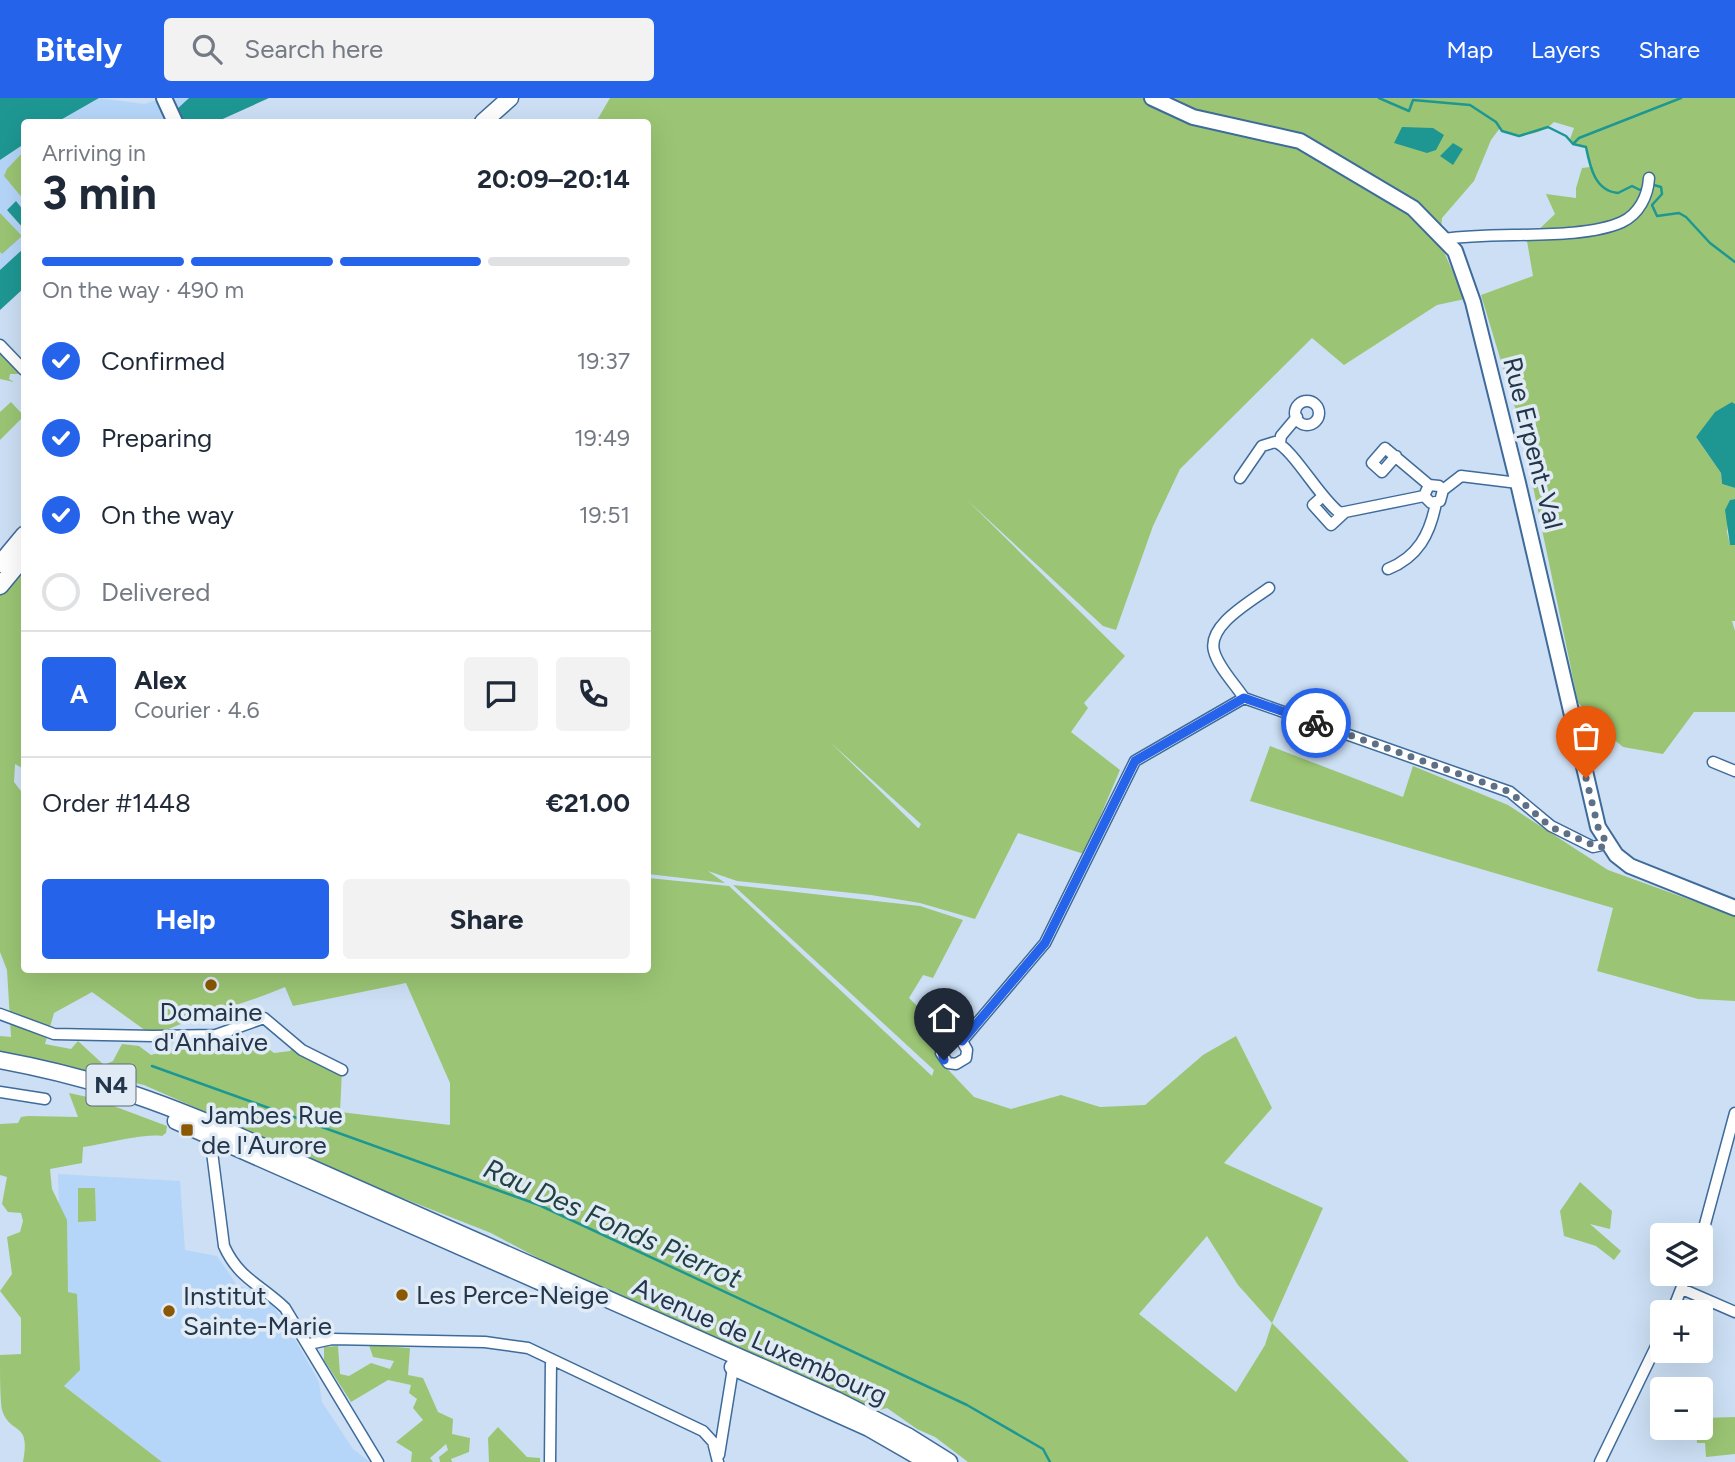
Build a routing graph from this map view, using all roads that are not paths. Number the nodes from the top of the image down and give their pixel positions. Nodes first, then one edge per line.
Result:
1 (164, 98) edge
2 (510, 98) edge
3 (521, 98) edge
4 (1152, 98) edge
5 (174, 119) edge
6 (486, 119) edge
7 (497, 119) edge
8 (1649, 178) dead end
9 (1445, 239) junction
10 (0, 345) edge
11 (21, 367) edge
12 (1297, 417) dead end
13 (1280, 443) junction
14 (1396, 456) dead end
15 (1240, 478) dead end
16 (1518, 483) junction
17 (1429, 485) junction
18 (1443, 490) junction
19 (1323, 496) junction
20 (1424, 496) junction
21 (1436, 503) junction
22 (1343, 513) junction
23 (21, 539) edge
24 (21, 561) edge
25 (0, 564) edge
26 (1388, 569) dead end
27 (0, 586) edge
28 (1269, 587) dead end
29 (1244, 698) junction
30 (1713, 762) dead end
31 (1735, 771) edge
32 (1607, 844) junction
33 (1735, 908) edge
34 (0, 1014) edge
35 (962, 1041) dead end
36 (0, 1059) edge
37 (0, 1069) edge
38 (342, 1070) dead end
39 (0, 1092) edge
40 (45, 1099) dead end
41 (1735, 1113) edge
42 (215, 1132) junction
43 (1705, 1223) edge
44 (1683, 1286) edge
45 (1682, 1289) junction
46 (1677, 1300) edge
47 (1735, 1312) edge
48 (309, 1344) junction
49 (1650, 1359) edge
50 (551, 1360) junction
51 (734, 1362) junction
52 (378, 1462) edge
53 (550, 1462) edge
54 (718, 1462) edge
55 (928, 1462) edge
56 (949, 1462) edge
57 (1600, 1462) edge

1 - 5 street
2 - 6 main road
3 - 7 main road
4 - 9 street, Rue Erpent-Val
8 - 9 street
9 - 16 street, Rue Erpent-Val
10 - 11 street
12 - 13 street
13 - 15 street
13 - 19 street
14 - 17 street
16 - 18 street
16 - 32 street, Rue Erpent-Val
17 - 18 street
17 - 20 street
18 - 21 street
19 - 22 street
19 - 22 street
20 - 21 street
20 - 22 street
21 - 26 street
23 - 25 main road
24 - 27 main road
28 - 29 street
29 - 32 street
29 - 35 street
30 - 31 street
32 - 33 street, Rue Erpent-Val
34 - 38 street
36 - 42 main road, Avenue de Luxembourg / N4
37 - 42 main road, Avenue de Luxembourg / N4
39 - 40 street
41 - 43 street
42 - 48 street
42 - 51 main road, Avenue de Luxembourg / N4
44 - 45 street
45 - 46 street
45 - 47 street
48 - 50 street
48 - 52 street
49 - 57 street
50 - 53 street
50 - 54 street
51 - 54 street
51 - 55 main road, Avenue de Luxembourg / N4
51 - 56 main road, Avenue de Luxembourg / N4

